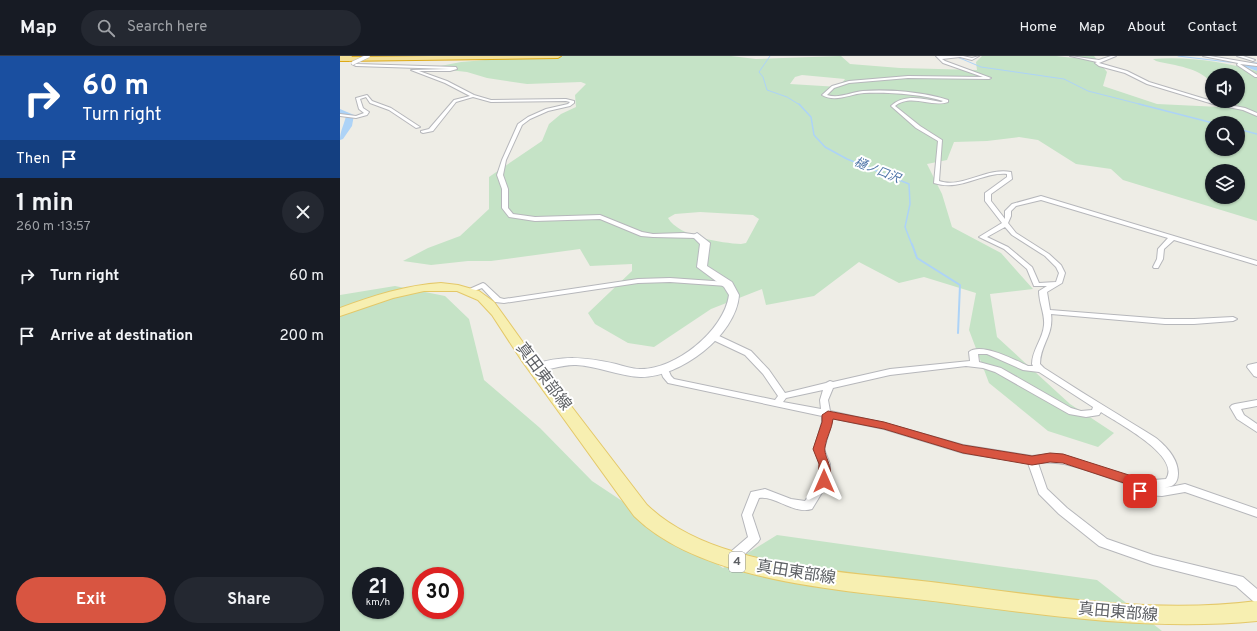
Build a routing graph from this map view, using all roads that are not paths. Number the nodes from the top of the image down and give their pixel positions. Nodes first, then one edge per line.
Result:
1 (368, 56) edge
2 (514, 56) edge
3 (558, 56) edge
4 (960, 56) edge
5 (977, 56) edge
6 (1072, 56) edge
7 (1092, 56) edge
8 (1114, 56) edge
9 (1205, 56) edge
10 (1239, 56) edge
11 (939, 57) edge
12 (345, 59) edge
13 (1253, 60) junction
14 (1257, 60) edge
15 (1101, 61) junction
16 (1241, 63) junction
17 (1248, 63) junction
18 (1257, 65) edge
19 (1256, 76) dead end
20 (473, 96) junction
21 (340, 115) edge
22 (1257, 115) edge
23 (418, 126) dead end
24 (423, 132) dead end
25 (1007, 224) junction
26 (697, 236) joint
27 (1173, 237) junction
28 (1257, 263) edge
29 (1156, 267) dead end
30 (727, 284) junction
31 (1056, 284) junction
32 (469, 291) junction
33 (340, 312) edge
34 (1048, 312) junction
35 (1232, 319) dead end
36 (714, 337) junction
37 (975, 364) junction
38 (1257, 366) edge
39 (536, 368) junction
40 (664, 369) junction
41 (1041, 370) junction
42 (1257, 374) edge
43 (830, 384) junction
44 (780, 399) junction
45 (1257, 403) edge
46 (1097, 407) junction
47 (828, 415) junction
48 (1257, 429) edge
49 (1032, 460) junction
50 (1128, 480) junction
51 (1257, 513) edge
52 (731, 560) junction
53 (1257, 596) edge
54 (1257, 611) edge

1 - 12 street, bridge
2 - 12 highway
3 - 12 highway
4 - 5 street
4 - 11 street
6 - 15 street
7 - 15 street
8 - 15 street
9 - 16 street
10 - 13 street
11 - 25 street
12 - 20 street
13 - 14 street
13 - 17 street
15 - 22 street
16 - 17 street
16 - 19 street
17 - 18 street
20 - 24 street
20 - 26 street
21 - 23 street
25 - 27 street
25 - 31 street
25 - 31 street
26 - 30 street
27 - 28 street
27 - 29 street
30 - 32 street
30 - 36 street
31 - 34 street
32 - 33 main road, 真田東部線 / 4
32 - 39 main road, 真田東部線 / 4
34 - 35 street
34 - 41 street
36 - 40 street
36 - 44 street
37 - 41 street
37 - 43 street
37 - 46 street
38 - 42 street
39 - 40 street
39 - 52 main road, 真田東部線 / 4
40 - 44 street
41 - 46 street
43 - 44 street
43 - 47 street
44 - 47 street
45 - 48 street
46 - 50 street
47 - 49 street
47 - 52 street
49 - 50 street
49 - 53 street
50 - 51 street
52 - 54 main road, 真田東部線 / 4

